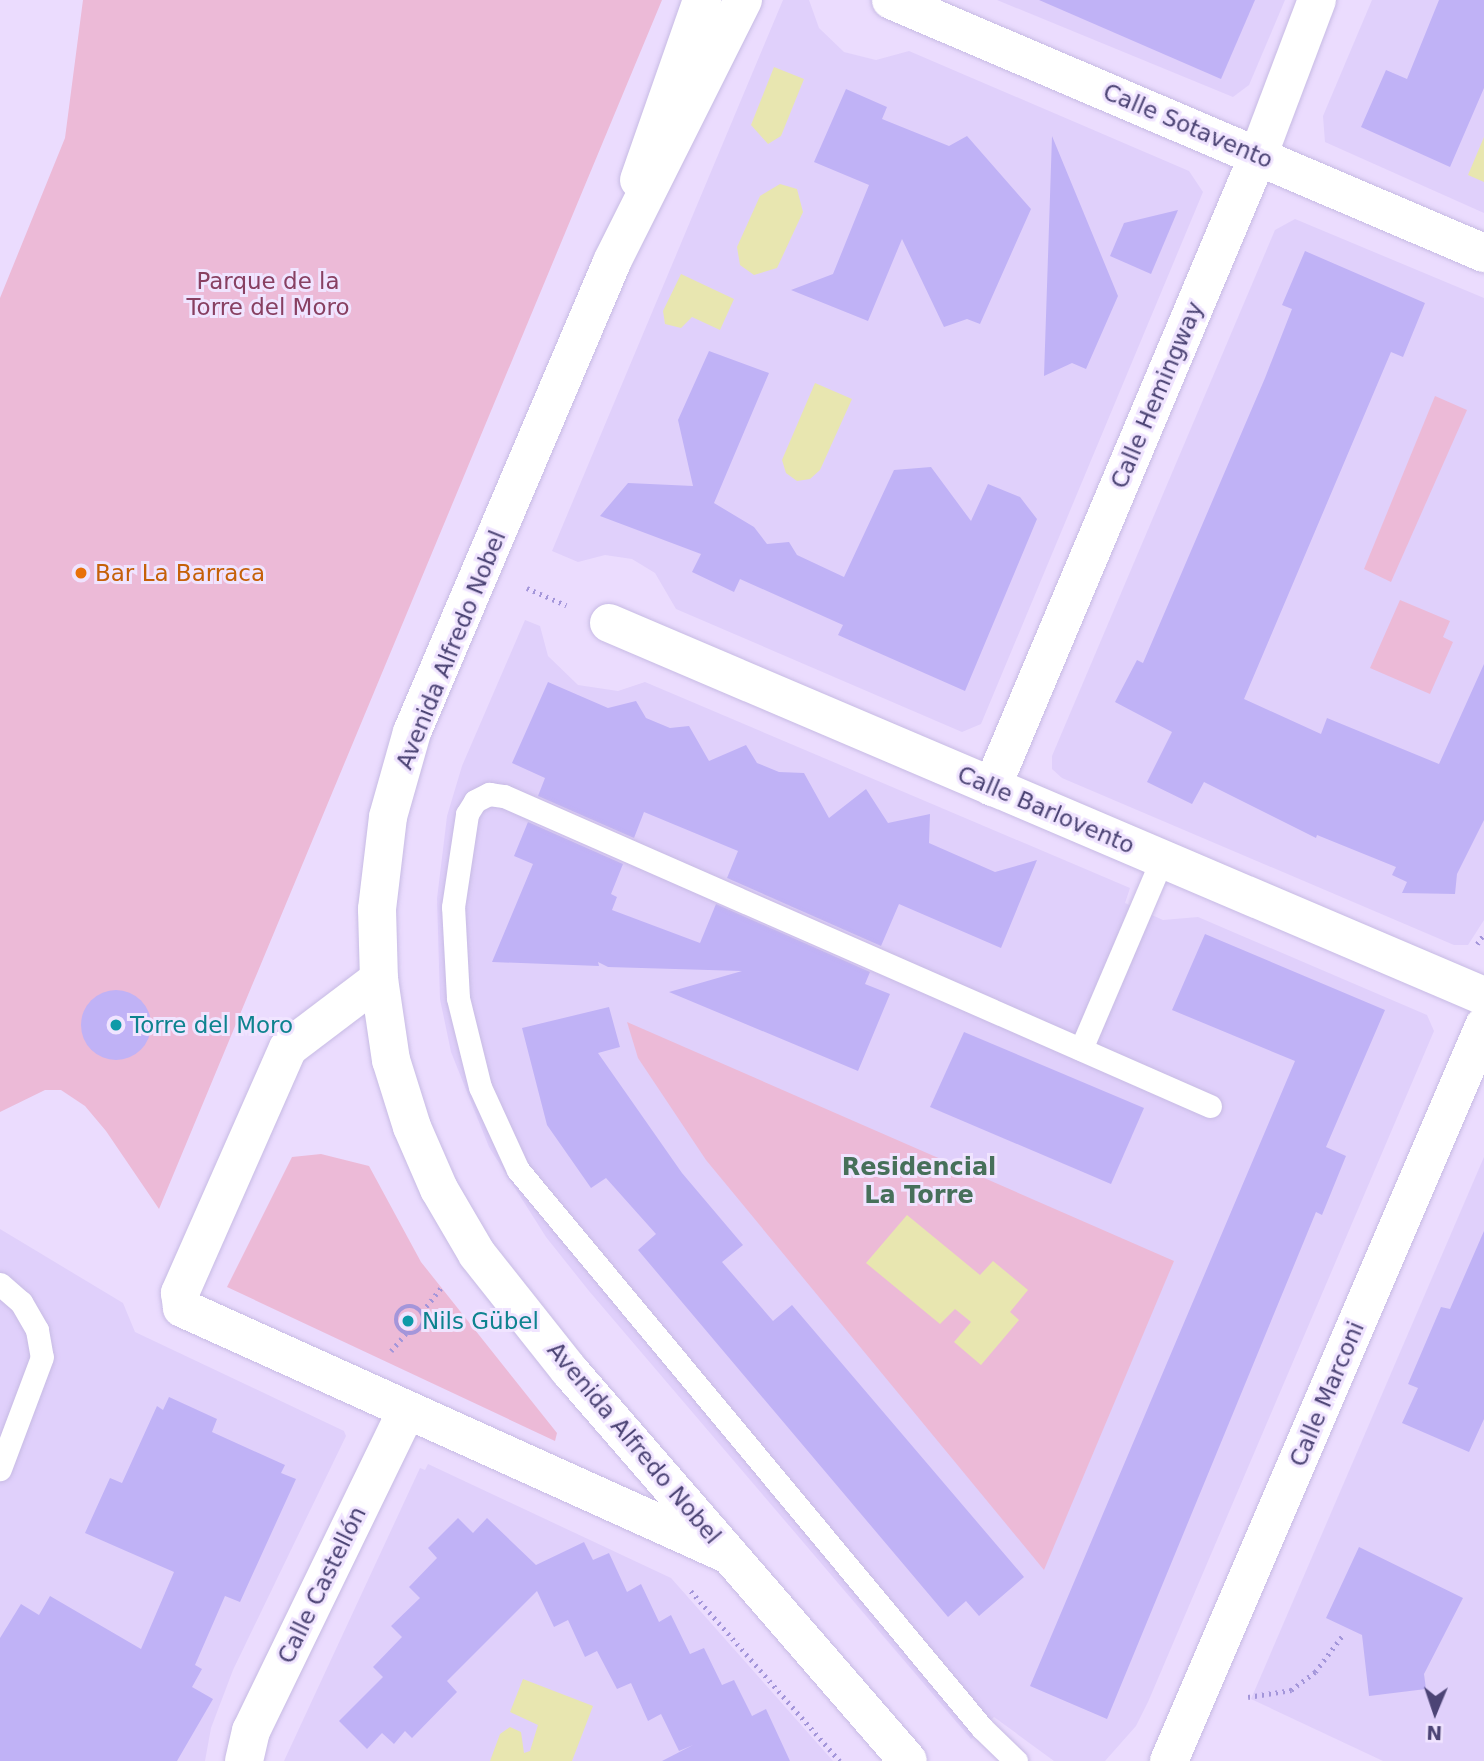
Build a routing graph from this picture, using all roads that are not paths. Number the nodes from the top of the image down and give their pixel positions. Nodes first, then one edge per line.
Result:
1 (702, 0) edge
2 (743, 0) edge
3 (891, 0) edge
4 (1317, 0) edge
5 (1258, 156) junction
6 (1484, 253) edge
7 (611, 262) junction
8 (609, 623) dead end
9 (992, 787) junction
10 (1162, 859) junction
11 (379, 979) junction
12 (1484, 996) edge
13 (1484, 1026) edge
14 (1081, 1049) junction
15 (1210, 1105) dead end
16 (0, 1284) edge
17 (406, 1412) junction
18 (0, 1469) edge
19 (729, 1555) junction
20 (244, 1761) edge
21 (908, 1761) edge
22 (1016, 1761) edge
23 (1169, 1761) edge

1 - 7 street, Avenida Alfredo Nobel
2 - 7 street, Avenida Alfredo Nobel
3 - 5 street, Calle Sotavento
4 - 5 street, Calle Hemingway
5 - 6 street, Calle Sotavento
5 - 9 street, Calle Hemingway
7 - 11 street, Avenida Alfredo Nobel
8 - 9 street, Calle Barlovento
9 - 10 street, Calle Barlovento
10 - 12 street, Calle Barlovento
10 - 14 lane
11 - 17 street
11 - 19 street, Avenida Alfredo Nobel
13 - 23 street, Calle Marconi
14 - 15 lane
14 - 22 lane
16 - 18 lane
17 - 19 street
17 - 20 street, Calle Castellón
19 - 21 street, Avenida Alfredo Nobel

